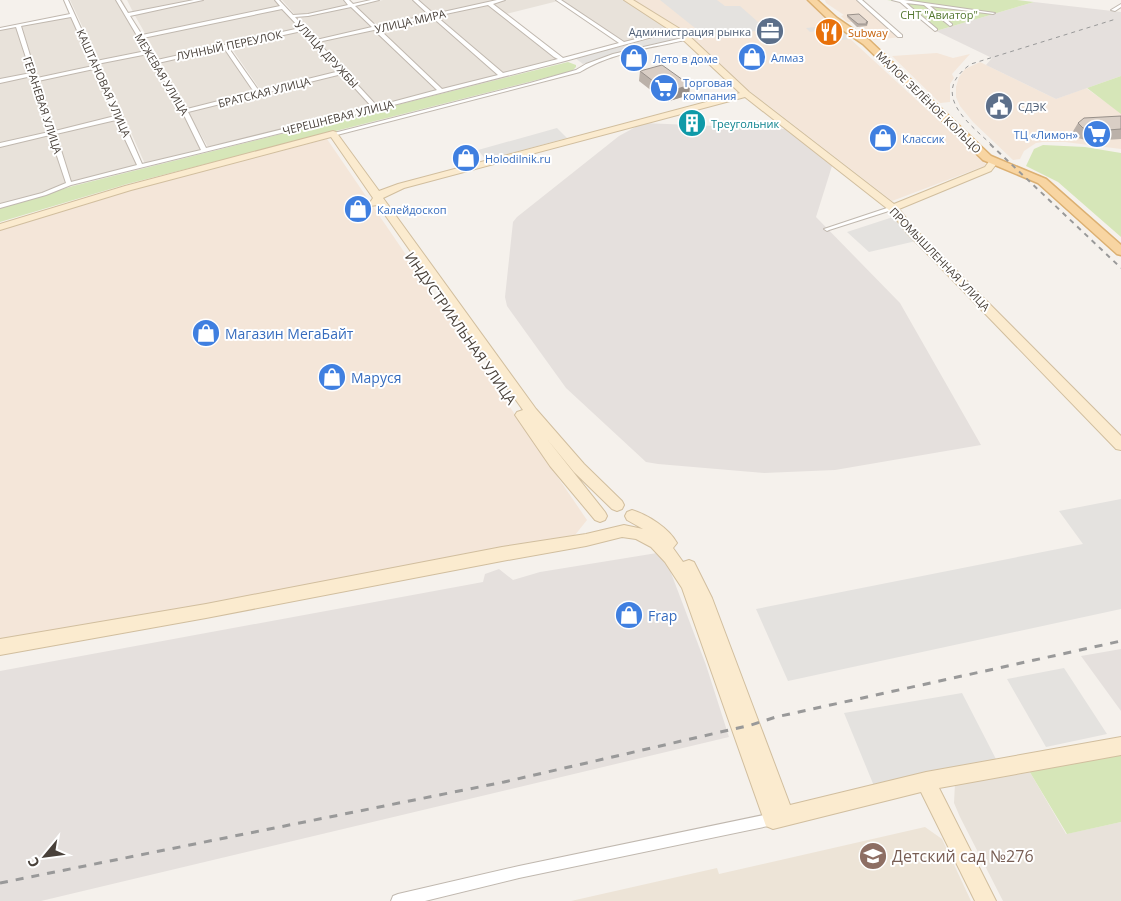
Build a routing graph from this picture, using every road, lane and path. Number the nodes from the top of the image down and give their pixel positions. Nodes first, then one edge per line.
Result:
1 (66, 0) edge
2 (118, 0) edge
3 (201, 0) edge
4 (277, 0) edge
5 (346, 0) edge
6 (377, 0) edge
7 (415, 0) edge
8 (503, 0) edge
9 (558, 0) edge
10 (628, 0) edge
11 (814, 0) edge
12 (859, 0) edge
13 (894, 0) edge
14 (901, 1) edge
15 (489, 3) junction
16 (925, 4) junction
17 (352, 5) junction
18 (1121, 5) edge
19 (284, 7) junction
20 (1113, 10) dead end
21 (992, 13) dead end
22 (73, 15) junction
23 (126, 15) junction
24 (291, 16) junction
25 (433, 16) junction
26 (950, 25) dead end
27 (18, 26) junction
28 (376, 28) junction
29 (0, 29) edge
30 (303, 29) junction
31 (676, 30) junction
32 (935, 30) dead end
33 (900, 36) dead end
34 (140, 37) junction
35 (687, 38) junction
36 (317, 42) junction
37 (623, 44) junction
38 (225, 46) junction
39 (149, 52) junction
40 (570, 58) junction
41 (563, 60) junction
42 (154, 62) junction
43 (96, 65) junction
44 (582, 67) junction
45 (344, 72) junction
46 (502, 75) junction
47 (34, 77) junction
48 (0, 81) edge
49 (441, 91) junction
50 (257, 93) junction
51 (746, 94) junction
52 (376, 108) junction
53 (185, 111) junction
54 (120, 117) junction
55 (52, 133) junction
56 (330, 135) junction
57 (0, 145) edge
58 (204, 150) junction
59 (993, 162) junction
60 (140, 166) junction
61 (69, 184) junction
62 (378, 202) junction
63 (0, 206) edge
64 (893, 208) junction
65 (0, 227) edge
66 (828, 229) dead end
67 (1121, 251) edge
68 (502, 378) junction
69 (1121, 445) edge
70 (617, 505) junction
71 (632, 516) junction
72 (600, 519) junction
73 (620, 532) junction
74 (569, 542) junction
75 (694, 585) junction
76 (0, 647) edge
77 (1121, 746) edge
78 (926, 781) junction
79 (779, 818) junction
80 (398, 901) edge
81 (986, 901) edge

1 - 22 street, КАШТАНОВАЯ УЛИЦА
2 - 23 street, МЕЖЕВАЯ УЛИЦА
3 - 23 street
4 - 19 street, УЛИЦА ДРУЖБЫ
5 - 17 street
6 - 17 street
7 - 25 street
8 - 15 street, УЛИЦА МИРА
9 - 37 street
10 - 31 street, ПРОМЫШЛЕННАЯ УЛИЦА
11 - 59 main road, МАЛОЕ ЗЕЛЁНОЕ КОЛЬЦО
12 - 33 street
13 - 14 street
14 - 16 street
14 - 32 street
15 - 25 street, УЛИЦА МИРА
15 - 41 street
16 - 21 street
16 - 26 street
17 - 24 street
17 - 28 street
18 - 20 street
19 - 24 street, УЛИЦА ДРУЖБЫ
19 - 34 street
22 - 27 street
22 - 43 street, КАШТАНОВАЯ УЛИЦА
23 - 34 street, МЕЖЕВАЯ УЛИЦА
24 - 30 street, УЛИЦА ДРУЖБЫ
25 - 28 street, УЛИЦА МИРА
25 - 46 street
27 - 29 street
27 - 47 street, ГЕРАНЕВАЯ УЛИЦА
28 - 36 street, УЛИЦА МИРА
28 - 49 street
30 - 36 street, УЛИЦА ДРУЖБЫ
30 - 38 street, ЛУННЫЙ ПЕРЕУЛОК
31 - 35 street, ПРОМЫШЛЕННАЯ УЛИЦА
31 - 37 street, ЧЕРЕШНЕВАЯ УЛИЦА
34 - 39 street, МЕЖЕВАЯ УЛИЦА
35 - 44 street
35 - 51 street, ПРОМЫШЛЕННАЯ УЛИЦА
36 - 45 street, УЛИЦА ДРУЖБЫ
37 - 40 street, ЧЕРЕШНЕВАЯ УЛИЦА
38 - 42 street, ЛУННЫЙ ПЕРЕУЛОК
38 - 50 street
39 - 42 street, МЕЖЕВАЯ УЛИЦА
39 - 43 street
40 - 41 street, ЧЕРЕШНЕВАЯ УЛИЦА
40 - 44 street
41 - 46 street, ЧЕРЕШНЕВАЯ УЛИЦА
42 - 53 street, МЕЖЕВАЯ УЛИЦА
43 - 47 street
43 - 54 street, КАШТАНОВАЯ УЛИЦА
44 - 56 street
45 - 50 street, БРАТСКАЯ УЛИЦА
45 - 52 street, УЛИЦА ДРУЖБЫ
46 - 49 street, ЧЕРЕШНЕВАЯ УЛИЦА
47 - 48 street
47 - 55 street, ГЕРАНЕВАЯ УЛИЦА
49 - 52 street, ЧЕРЕШНЕВАЯ УЛИЦА
50 - 53 street, БРАТСКАЯ УЛИЦА
51 - 62 street
51 - 64 street, ПРОМЫШЛЕННАЯ УЛИЦА
52 - 58 street, ЧЕРЕШНЕВАЯ УЛИЦА
53 - 58 street, МЕЖЕВАЯ УЛИЦА
54 - 55 street
54 - 60 street, КАШТАНОВАЯ УЛИЦА
55 - 57 street
55 - 61 street, ГЕРАНЕВАЯ УЛИЦА
56 - 62 street, ИНДУСТРИАЛЬНАЯ УЛИЦА
56 - 65 street
58 - 60 street, ЧЕРЕШНЕВАЯ УЛИЦА
59 - 64 street
59 - 67 main road, МАЛОЕ ЗЕЛЁНОЕ КОЛЬЦО
60 - 61 street, ЧЕРЕШНЕВАЯ УЛИЦА
61 - 63 street, ЧЕРЕШНЕВАЯ УЛИЦА
62 - 68 street, ИНДУСТРИАЛЬНАЯ УЛИЦА
64 - 66 street
64 - 69 street, ПРОМЫШЛЕННАЯ УЛИЦА
68 - 70 street, ИНДУСТРИАЛЬНАЯ УЛИЦА
68 - 72 street, ИНДУСТРИАЛЬНАЯ УЛИЦА
70 - 71 street
70 - 72 street
71 - 73 street
71 - 75 street
72 - 73 street
72 - 74 street
73 - 74 street
73 - 75 street
74 - 76 street
75 - 79 street
77 - 78 street
78 - 79 street
78 - 81 street
79 - 80 street

